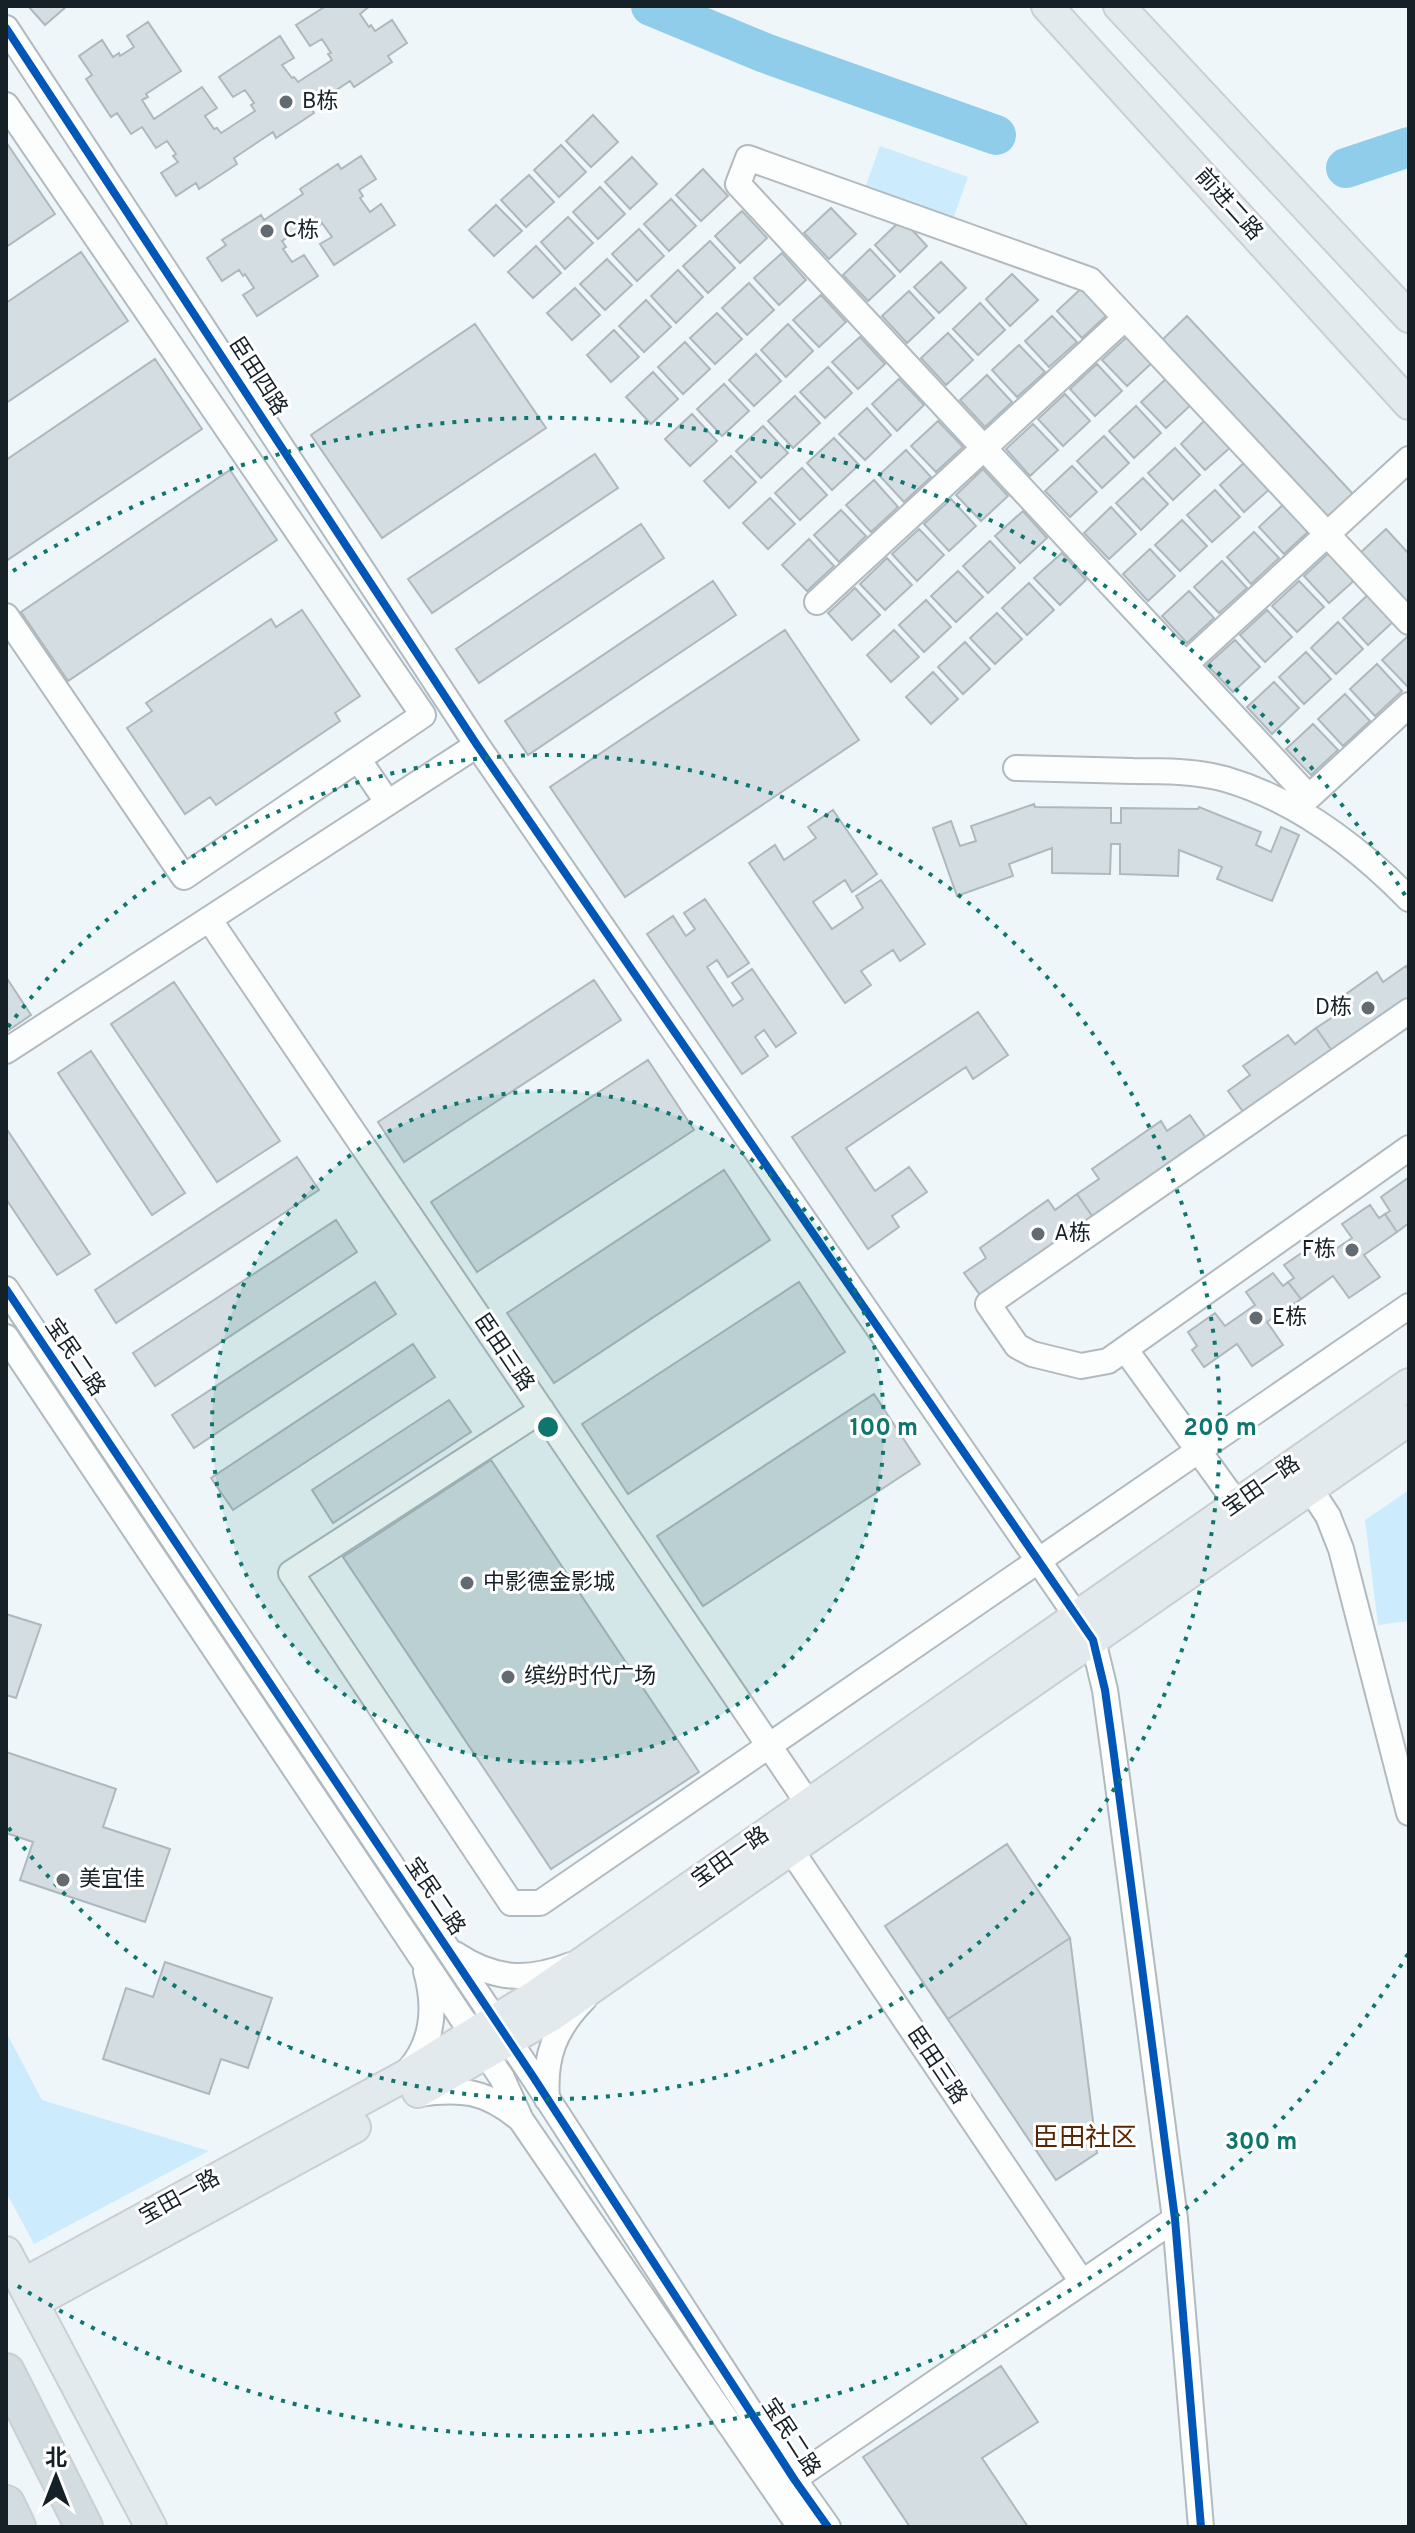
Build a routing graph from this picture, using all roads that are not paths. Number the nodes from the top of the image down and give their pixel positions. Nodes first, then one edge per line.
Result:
1 (1047, 6) edge
2 (1119, 6) edge
3 (6, 28) edge
4 (6, 105) edge
5 (1409, 317) edge
6 (1125, 318) junction
7 (1409, 404) edge
8 (984, 448) junction
9 (1409, 459) edge
10 (1327, 534) junction
11 (817, 602) dead end
12 (6, 616) edge
13 (1409, 622) edge
14 (1186, 664) junction
15 (1409, 705) edge
16 (477, 745) junction
17 (358, 759) junction
18 (1016, 768) dead end
19 (388, 803) junction
20 (1409, 899) edge
21 (209, 919) junction
22 (1409, 1011) edge
23 (6, 1051) edge
24 (1409, 1148) edge
25 (6, 1289) edge
26 (1409, 1306) edge
27 (6, 1337) edge
28 (1125, 1349) junction
29 (1409, 1384) edge
30 (542, 1410) junction
31 (1409, 1420) edge
32 (1198, 1451) junction
33 (1303, 1476) junction
34 (1237, 1504) junction
35 (1038, 1561) junction
36 (1085, 1628) junction
37 (769, 1746) junction
38 (1409, 1813) edge
39 (357, 1814) junction
40 (816, 1815) junction
41 (336, 1829) junction
42 (791, 1850) junction
43 (447, 1949) junction
44 (423, 1961) junction
45 (596, 1969) junction
46 (491, 2037) junction
47 (409, 2086) junction
48 (547, 2102) junction
49 (521, 2120) junction
50 (1175, 2219) junction
51 (6, 2252) edge
52 (1082, 2282) junction
53 (28, 2294) junction
54 (6, 2372) edge
55 (794, 2479) junction
56 (6, 2504) edge
57 (17, 2527) edge
58 (84, 2527) edge
59 (151, 2527) edge
60 (800, 2527) edge
61 (828, 2527) edge
62 (1201, 2527) edge

1 - 7 main road, 前进二路
2 - 5 main road
3 - 16 street, 臣田四路
4 - 17 street
6 - 8 street
6 - 8 street
6 - 10 street
8 - 11 street
8 - 14 street
9 - 10 street
10 - 13 street
10 - 14 street
12 - 17 street
14 - 15 street
16 - 19 street
16 - 35 street, 臣田四路
17 - 19 street
18 - 20 street
19 - 21 street
21 - 23 street
21 - 30 street, 臣田三路
22 - 28 street
24 - 28 street
25 - 39 street, 宝民二路
26 - 32 street
27 - 41 street, 宝民二路
28 - 32 street
29 - 33 main road, 宝田一路
30 - 37 street, 臣田三路
30 - 37 street
31 - 33 main road, 宝田一路
32 - 34 street
32 - 35 street
33 - 34 main road, 宝田一路
33 - 36 main road, 宝田一路
33 - 38 street
34 - 36 main road, 宝田一路
35 - 36 street, 臣田四路
35 - 37 street
36 - 40 main road, 宝田一路
36 - 50 street
37 - 40 street, 臣田三路
39 - 41 street
39 - 43 street, 宝民二路
40 - 42 main road, 宝田一路
40 - 45 main road, 宝田一路
41 - 44 street, 宝民二路
42 - 45 main road, 宝田一路
42 - 52 street, 臣田三路
43 - 45 street
43 - 46 street, 宝民二路
44 - 46 street, 宝民二路
44 - 47 street
45 - 46 main road, 宝田一路
45 - 48 street
46 - 47 main road, 宝田一路
46 - 48 street, 宝民二路
46 - 49 street, 宝民二路
47 - 49 street
47 - 53 main road, 宝田一路
48 - 55 street, 宝民二路
49 - 60 street, 宝民二路
50 - 52 street
50 - 62 street
51 - 53 main road
52 - 55 street
53 - 59 main road
54 - 58 highway
55 - 61 street, 宝民二路
56 - 57 highway

